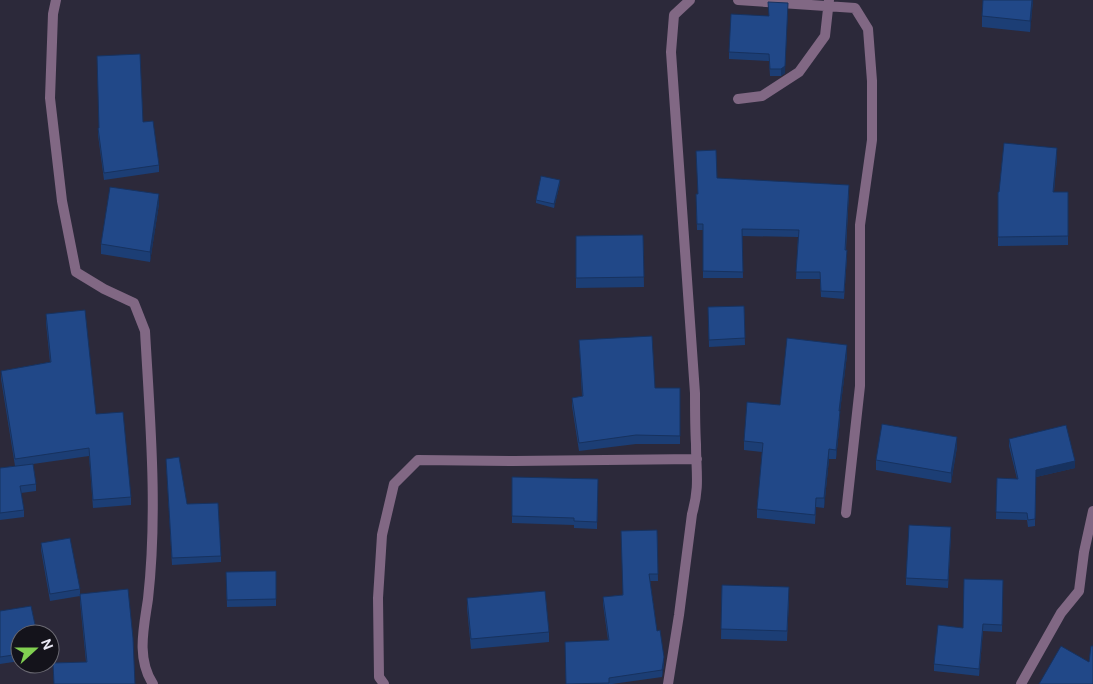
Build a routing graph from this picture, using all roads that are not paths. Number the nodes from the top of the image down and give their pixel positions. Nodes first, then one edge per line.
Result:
1 (56, 0) edge
2 (690, 0) edge
3 (738, 0) edge
4 (828, 3) edge
5 (738, 99) dead end
6 (697, 459) junction
7 (1093, 511) edge
8 (846, 513) dead end
9 (153, 684) edge
10 (384, 684) edge
11 (668, 684) edge
12 (1022, 684) edge

1 - 9 street
2 - 6 street
3 - 4 street
4 - 5 street
4 - 8 street
6 - 10 street
6 - 11 street
7 - 12 street

